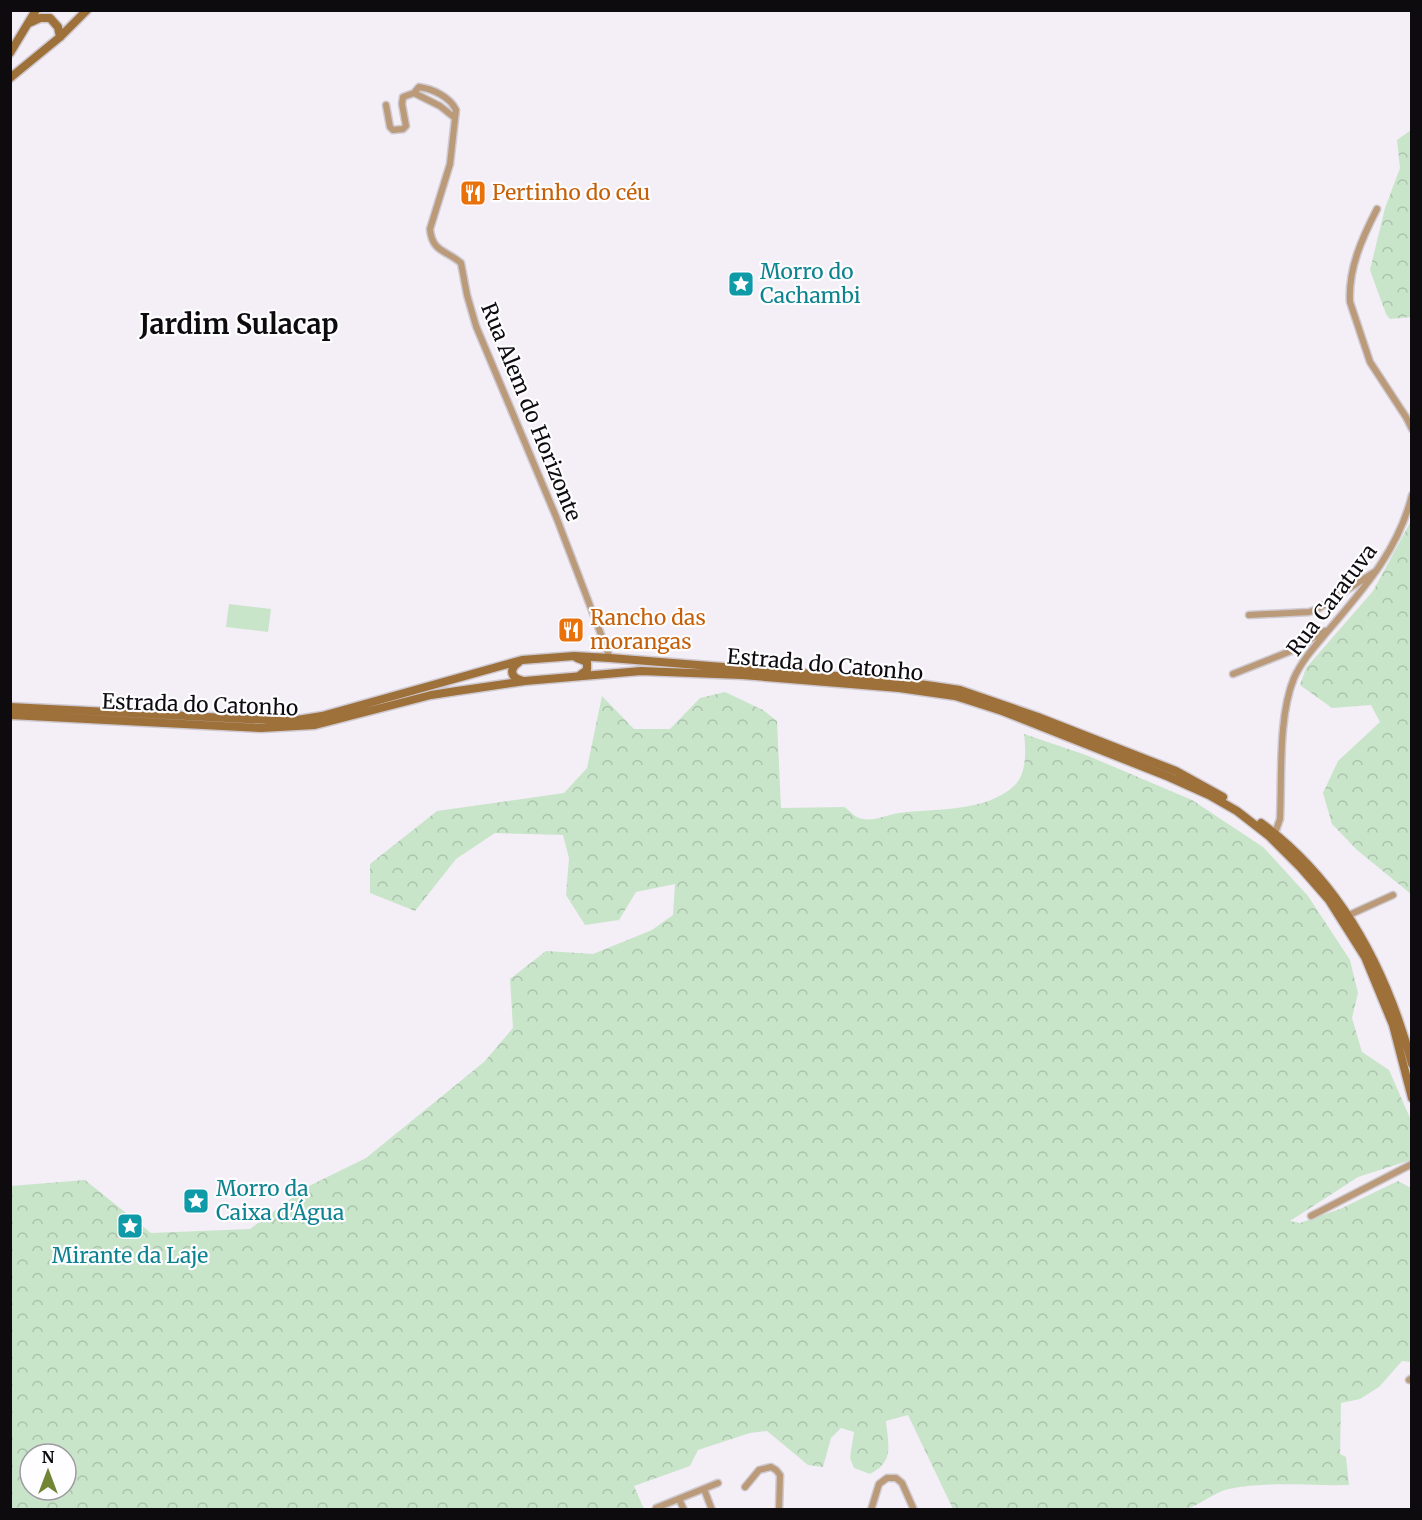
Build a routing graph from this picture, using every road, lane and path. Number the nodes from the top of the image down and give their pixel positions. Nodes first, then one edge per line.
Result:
1 (36, 10) edge
2 (87, 10) edge
3 (29, 23) junction
4 (60, 37) junction
5 (10, 53) edge
6 (10, 78) edge
7 (414, 93) junction
8 (386, 105) dead end
9 (455, 118) junction
10 (1377, 209) dead end
11 (1412, 429) edge
12 (1412, 495) edge
13 (1379, 569) junction
14 (1249, 615) dead end
15 (1331, 628) junction
16 (574, 656) junction
17 (610, 658) junction
18 (522, 660) junction
19 (1233, 674) dead end
20 (579, 676) junction
21 (525, 681) junction
22 (10, 707) edge
23 (10, 715) edge
24 (1275, 833) junction
25 (1393, 895) dead end
26 (1349, 915) junction
27 (1412, 1064) edge
28 (1412, 1098) edge
29 (1412, 1164) edge
30 (1311, 1216) dead end
31 (718, 1483) dead end
32 (745, 1487) dead end
33 (704, 1489) junction
34 (679, 1498) junction
35 (656, 1508) dead end
36 (684, 1509) edge
37 (712, 1509) edge
38 (779, 1509) edge
39 (871, 1509) edge
40 (914, 1509) edge

1 - 3 main road
2 - 4 main road
3 - 4 main road
3 - 5 main road
4 - 6 main road
7 - 8 street
7 - 9 street
7 - 9 street
9 - 17 street, Rua Alem do Horizonte
10 - 11 street
12 - 13 street, Rua Caratuva
13 - 14 street
13 - 15 street, Rua Caratuva
15 - 19 street
15 - 24 street, Rua Caratuva
16 - 17 main road, Estrada do Catonho
16 - 18 main road, Estrada do Catonho
16 - 20 main road
17 - 24 main road, Estrada do Catonho
18 - 21 main road
18 - 22 main road, Estrada do Catonho
20 - 21 main road, Estrada do Catonho
20 - 28 main road, Estrada do Catonho
21 - 23 main road, Estrada do Catonho
24 - 26 main road, Estrada do Catonho
25 - 26 street
26 - 27 main road, Estrada do Catonho
29 - 30 street
31 - 33 street
32 - 38 street
33 - 34 street
33 - 37 street
34 - 35 street
34 - 36 street
39 - 40 street

